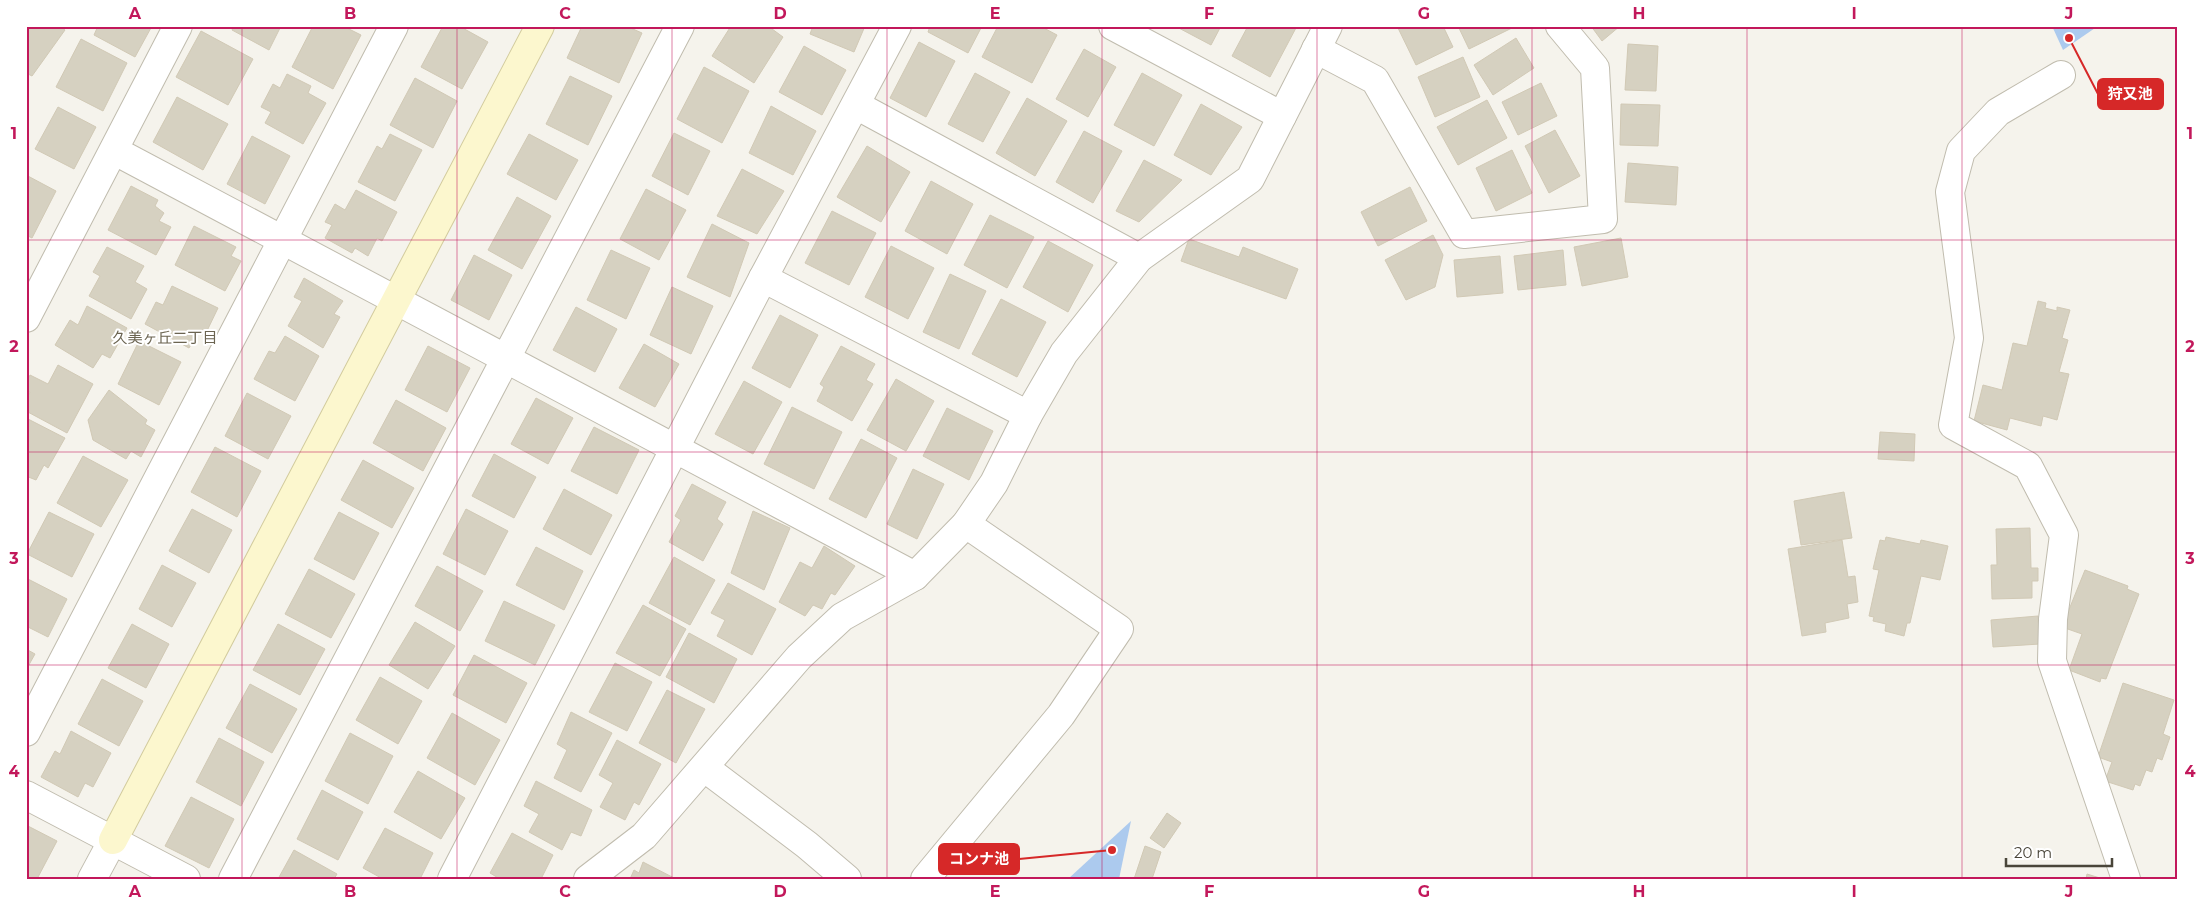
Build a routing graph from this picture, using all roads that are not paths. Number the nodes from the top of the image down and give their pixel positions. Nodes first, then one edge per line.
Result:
1 (178, 26) edge
2 (394, 26) edge
3 (540, 26) edge
4 (680, 26) edge
5 (897, 26) edge
6 (1113, 26) edge
7 (1560, 26) edge
8 (1322, 38) edge
9 (2061, 75) dead end
10 (856, 105) junction
11 (1282, 116) junction
12 (114, 151) junction
13 (282, 240) junction
14 (1139, 258) junction
15 (763, 278) junction
16 (394, 300) junction
17 (26, 318) edge
18 (508, 358) junction
19 (1028, 415) junction
20 (677, 448) junction
21 (966, 524) junction
22 (915, 576) junction
23 (26, 732) edge
24 (705, 768) junction
25 (26, 794) edge
26 (113, 840) junction
27 (92, 879) edge
28 (186, 879) edge
29 (233, 879) edge
30 (452, 879) edge
31 (588, 879) edge
32 (846, 879) edge
33 (925, 879) edge
34 (2126, 879) edge

1 - 12 street
2 - 13 street
3 - 16 street
4 - 18 street
5 - 10 street
6 - 11 street
7 - 8 street
8 - 11 street
9 - 34 street
10 - 14 street
10 - 15 street
11 - 14 street
12 - 13 street
12 - 17 street
13 - 16 street
13 - 23 street
14 - 19 street
15 - 19 street
15 - 20 street
16 - 18 street
16 - 26 street
18 - 20 street
18 - 29 street
19 - 21 street
20 - 22 street
20 - 30 street
21 - 22 street
21 - 33 street
22 - 24 street
24 - 31 street
24 - 32 street
25 - 26 street
26 - 27 street
26 - 28 street

